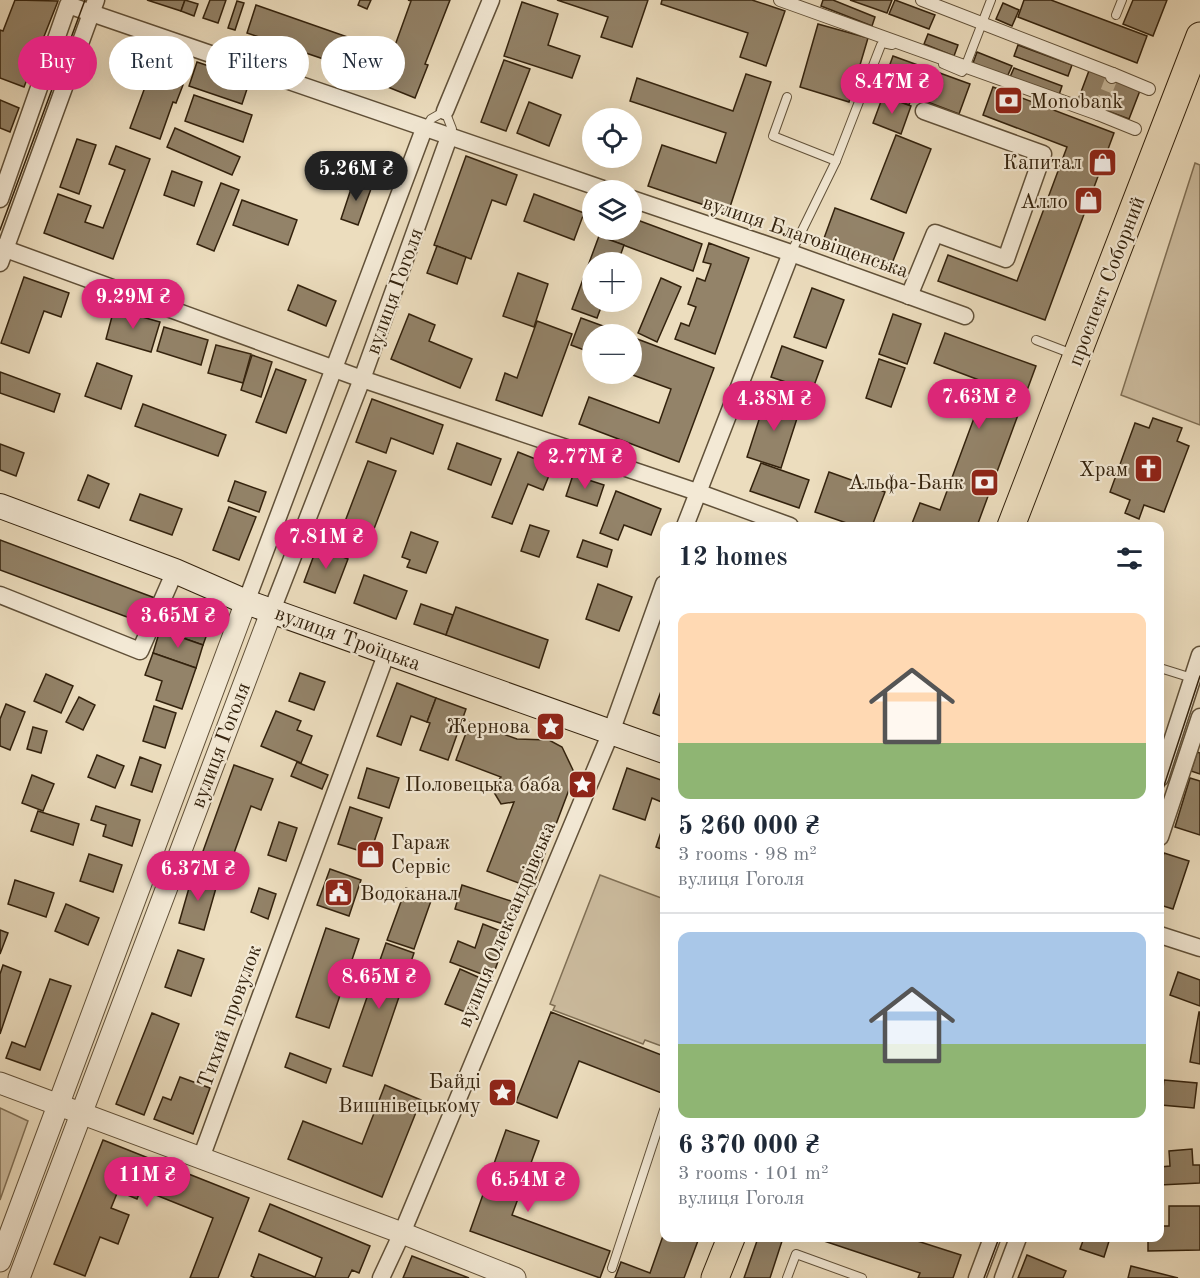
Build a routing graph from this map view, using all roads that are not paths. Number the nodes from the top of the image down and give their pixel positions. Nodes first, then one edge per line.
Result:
1 (491, 0) edge
2 (780, 0) edge
3 (922, 0) edge
4 (991, 0) edge
5 (1122, 0) edge
6 (69, 3) edge
7 (93, 7) edge
8 (1116, 15) dead end
9 (982, 22) junction
10 (1200, 36) edge
11 (966, 65) junction
12 (1149, 89) dead end
13 (788, 97) dead end
14 (445, 111) junction
15 (924, 111) dead end
16 (424, 129) junction
17 (1135, 129) dead end
18 (449, 137) junction
19 (836, 161) junction
20 (582, 182) edge
21 (0, 199) edge
22 (642, 202) edge
23 (2, 253) edge
24 (791, 254) junction
25 (909, 296) junction
26 (965, 316) dead end
27 (1036, 340) dead end
28 (1078, 356) junction
29 (333, 369) junction
30 (362, 379) junction
31 (697, 492) junction
32 (0, 506) edge
33 (686, 522) edge
34 (779, 522) edge
35 (1013, 522) edge
36 (176, 571) junction
37 (0, 595) edge
38 (660, 595) edge
39 (246, 602) junction
40 (272, 610) junction
41 (387, 652) junction
42 (1200, 655) edge
43 (1164, 669) edge
44 (1196, 680) edge
45 (1200, 717) edge
46 (611, 732) junction
47 (660, 750) edge
48 (1164, 767) edge
49 (1164, 825) edge
50 (1164, 936) edge
51 (1200, 948) edge
52 (0, 1083) edge
53 (59, 1105) junction
54 (80, 1113) junction
55 (660, 1122) edge
56 (201, 1158) junction
57 (402, 1233) junction
58 (729, 1242) edge
59 (748, 1242) edge
60 (990, 1242) edge
61 (1016, 1242) edge
62 (0, 1261) edge
63 (612, 1268) dead end
64 (507, 1277) edge
65 (19, 1278) edge
66 (381, 1278) edge
67 (715, 1278) edge
68 (734, 1278) edge
69 (787, 1278) edge
70 (862, 1278) edge
71 (977, 1278) edge
72 (1003, 1278) edge

1 - 14 street, вулиця Гоголя
2 - 11 street
3 - 9 street
4 - 9 lane
5 - 8 lane
6 - 7 street
6 - 21 street
7 - 16 street
7 - 23 street
9 - 11 lane
9 - 12 street
10 - 28 main road, проспект Соборний
11 - 17 street
11 - 19 lane
13 - 19 lane
14 - 16 lane, вулиця Гоголя
14 - 18 lane, вулиця Гоголя
15 - 25 street
16 - 18 street
16 - 29 street, вулиця Гоголя
18 - 20 street
18 - 30 street, вулиця Гоголя
19 - 24 lane
22 - 24 street, вулиця Благовіщенська
23 - 29 street
24 - 25 street, вулиця Благовіщенська
24 - 31 street
25 - 26 street, вулиця Благовіщенська
27 - 28 lane
28 - 35 main road, проспект Соборний
29 - 30 street
29 - 39 street, вулиця Гоголя
30 - 31 street
30 - 40 street, вулиця Гоголя
31 - 33 street
31 - 34 street
32 - 36 main road, вулиця Троїцька
36 - 37 street
36 - 39 main road, вулиця Троїцька
38 - 46 street, вулиця Олександрівська
39 - 40 main road, вулиця Троїцька
39 - 53 street, вулиця Гоголя
40 - 41 main road, вулиця Троїцька
40 - 54 street, вулиця Гоголя
41 - 46 main road, вулиця Троїцька
41 - 56 street, Тихий провулок
42 - 44 street
43 - 44 lane
44 - 48 street
45 - 49 street
46 - 47 main road, вулиця Троїцька
46 - 57 street, вулиця Олександрівська
50 - 51 street
52 - 53 street
53 - 54 street
53 - 62 street, вулиця Гоголя
54 - 56 street
54 - 65 street, вулиця Гоголя
55 - 63 lane
56 - 57 street
57 - 64 street
57 - 66 street, вулиця Олександрівська
58 - 67 main road
59 - 68 main road
60 - 71 street
61 - 72 street
69 - 70 lane

